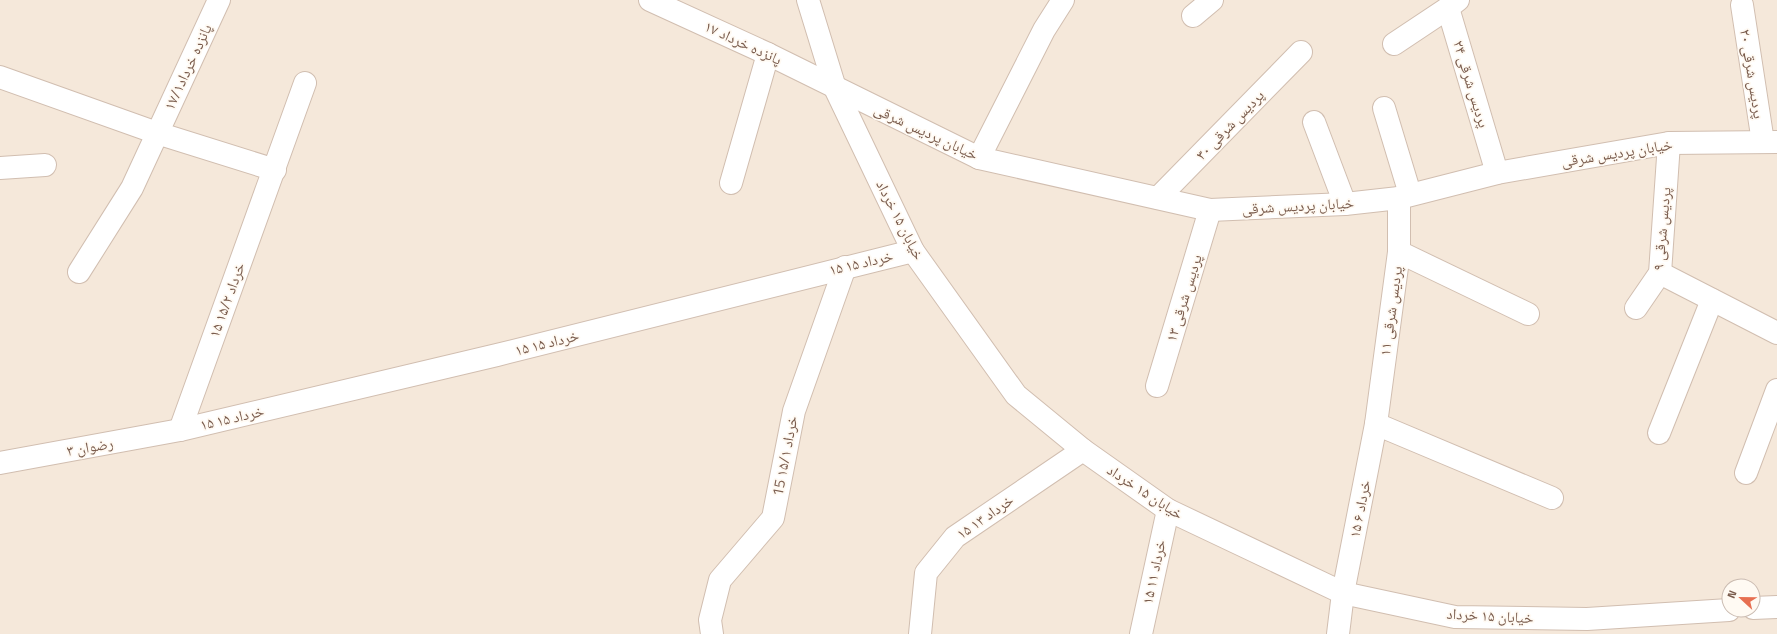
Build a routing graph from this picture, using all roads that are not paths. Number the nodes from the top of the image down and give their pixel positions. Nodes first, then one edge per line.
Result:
1 (219, 0) edge
2 (650, 0) edge
3 (808, 0) edge
4 (1212, 0) edge
5 (1055, 3) edge
6 (1453, 4) edge
7 (1742, 5) dead end
8 (1193, 16) dead end
9 (1394, 44) dead end
10 (1301, 52) dead end
11 (768, 54) junction
12 (0, 77) edge
13 (305, 83) dead end
14 (835, 88) junction
15 (1384, 108) dead end
16 (1314, 122) dead end
17 (157, 133) junction
18 (1770, 142) edge
19 (1669, 143) junction
20 (980, 158) junction
21 (45, 165) dead end
22 (0, 168) edge
23 (275, 170) junction
24 (1498, 173) junction
25 (731, 183) dead end
26 (1404, 196) junction
27 (1158, 198) junction
28 (1346, 204) junction
29 (1210, 210) junction
30 (913, 251) junction
31 (1399, 252) junction
32 (845, 266) junction
33 (79, 272) dead end
34 (1660, 273) junction
35 (1712, 300) junction
36 (1636, 308) dead end
37 (1528, 314) dead end
38 (1777, 333) edge
39 (1157, 386) dead end
40 (1777, 390) edge
41 (1376, 424) junction
42 (180, 430) junction
43 (1659, 433) dead end
44 (1083, 450) junction
45 (0, 463) edge
46 (1746, 473) dead end
47 (1552, 498) dead end
48 (1168, 510) junction
49 (1344, 593) junction
50 (1777, 607) edge
51 (1761, 608) edge
52 (1721, 611) edge
53 (1454, 625) edge
54 (712, 634) edge
55 (920, 634) edge
56 (1141, 634) edge
57 (1338, 634) edge

1 - 17 street, پانزده خرداد۱۷/۱
2 - 11 street, پانزده خرداد ۱۷
3 - 14 street, خیابان ۱۵ خرداد
4 - 8 street
5 - 20 street
6 - 9 street
6 - 24 street, پردیس شرقی ۲۴
7 - 18 street, پردیس شرقی ۲۰
10 - 27 street, پردیس شرقی ۳۰
11 - 14 street, پانزده خرداد ۱۷
11 - 25 street
12 - 17 street
13 - 23 street, ۱۵ خرداد ۱۵/۲
14 - 20 street, خیابان پردیس شرقی
14 - 30 street, خیابان ۱۵ خرداد
15 - 26 street, پردیس شرقی ۱۱
16 - 28 street
17 - 23 street
17 - 33 street, پانزده خرداد۱۷/۱
18 - 19 street, خیابان پردیس شرقی
19 - 24 street, خیابان پردیس شرقی
19 - 34 street, پردیس شرقی ۹
20 - 27 street, خیابان پردیس شرقی
21 - 22 street
23 - 42 street, ۱۵ خرداد ۱۵/۲
24 - 26 street, خیابان پردیس شرقی
26 - 28 street, خیابان پردیس شرقی
26 - 31 street, پردیس شرقی ۱۱
27 - 29 street, خیابان پردیس شرقی
28 - 29 street, خیابان پردیس شرقی
29 - 39 street, پردیس شرقی ۱۳
30 - 32 street, ۱۵ خرداد ۱۵
30 - 44 street, خیابان ۱۵ خرداد
31 - 37 street
31 - 41 street, پردیس شرقی ۱۱
32 - 42 street, ۱۵ خرداد ۱۵
32 - 54 street, 15 خرداد ۱۵/۱
34 - 35 street
34 - 36 street, پردیس شرقی ۹
35 - 38 street
35 - 43 street
40 - 46 street
41 - 47 street
41 - 49 street, ۱۵ خرداد ۶
42 - 45 street, رضوان ۳
44 - 48 street, خیابان ۱۵ خرداد
44 - 55 street, ۱۵ خرداد ۱۳
48 - 49 street, خیابان ۱۵ خرداد
48 - 56 street, ۱۵ خرداد ۱۱
49 - 53 street, خیابان ۱۵ خرداد
49 - 57 street, ۱۵ خرداد ۶
50 - 51 street
52 - 53 street, خیابان ۱۵ خرداد

